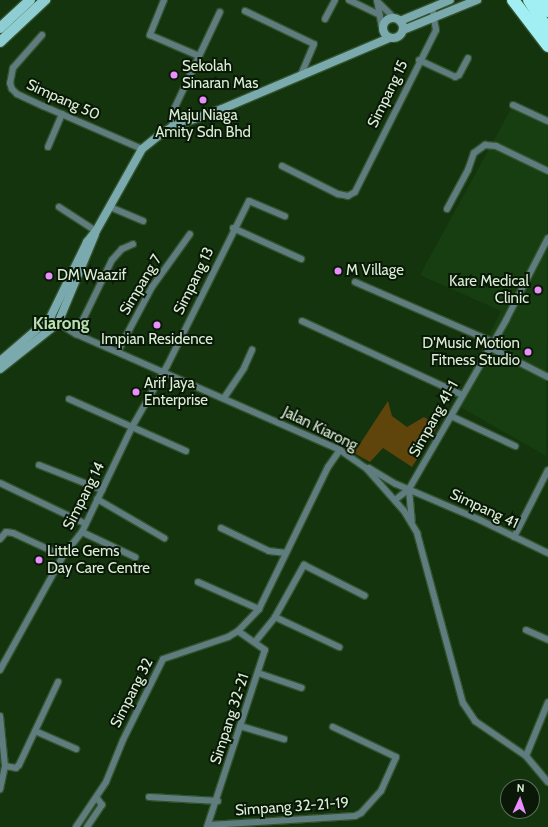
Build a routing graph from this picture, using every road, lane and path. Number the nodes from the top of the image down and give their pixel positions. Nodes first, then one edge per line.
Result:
1 (30, 0) edge
2 (45, 0) edge
3 (164, 0) edge
4 (334, 0) edge
5 (350, 0) edge
6 (377, 0) edge
7 (450, 0) edge
8 (477, 0) edge
9 (512, 0) edge
10 (530, 0) edge
11 (541, 0) edge
12 (432, 7) junction
13 (245, 11) dead end
14 (548, 11) edge
15 (220, 12) dead end
16 (380, 15) junction
17 (435, 17) junction
18 (325, 19) dead end
19 (397, 19) junction
20 (0, 28) edge
21 (382, 29) junction
22 (403, 30) junction
23 (548, 30) edge
24 (42, 35) dead end
25 (389, 38) junction
26 (0, 42) edge
27 (366, 46) junction
28 (548, 46) edge
29 (199, 56) junction
30 (468, 58) dead end
31 (419, 60) junction
32 (301, 74) junction
33 (513, 105) dead end
34 (43, 106) junction
35 (40, 113) dead end
36 (62, 114) junction
37 (548, 121) edge
38 (172, 127) junction
39 (48, 147) dead end
40 (142, 149) junction
41 (282, 166) dead end
42 (548, 171) edge
43 (59, 206) dead end
44 (110, 207) junction
45 (447, 209) dead end
46 (285, 216) dead end
47 (143, 221) dead end
48 (233, 228) junction
49 (96, 233) junction
50 (190, 234) dead end
51 (548, 238) edge
52 (133, 244) dead end
53 (301, 259) dead end
54 (355, 282) dead end
55 (50, 318) junction
56 (302, 321) dead end
57 (58, 323) junction
58 (76, 334) junction
59 (491, 344) junction
60 (252, 350) dead end
61 (118, 351) junction
62 (0, 361) edge
63 (0, 369) edge
64 (162, 371) junction
65 (548, 377) edge
66 (462, 395) junction
67 (224, 398) junction
68 (69, 400) dead end
69 (451, 416) junction
70 (132, 427) junction
71 (515, 446) dead end
72 (340, 450) junction
73 (186, 451) dead end
74 (358, 461) junction
75 (39, 465) dead end
76 (548, 470) edge
77 (0, 483) edge
78 (410, 489) junction
79 (102, 490) junction
80 (97, 499) junction
81 (395, 500) junction
82 (86, 524) junction
83 (413, 524) junction
84 (221, 528) dead end
85 (82, 532) junction
86 (514, 537) junction
87 (164, 538) dead end
88 (0, 539) edge
89 (286, 553) junction
90 (548, 553) edge
91 (63, 556) junction
92 (135, 557) dead end
93 (198, 582) dead end
94 (365, 596) dead end
95 (259, 609) junction
96 (275, 617) junction
97 (526, 630) dead end
98 (238, 631) junction
99 (548, 640) edge
100 (255, 642) junction
101 (339, 647) dead end
102 (0, 670) edge
103 (258, 673) junction
104 (58, 682) dead end
105 (302, 688) dead end
106 (548, 702) edge
107 (0, 720) edge
108 (240, 726) junction
109 (333, 727) dead end
110 (35, 730) junction
111 (284, 740) dead end
112 (76, 749) dead end
113 (526, 756) junction
114 (5, 766) junction
115 (548, 782) edge
116 (0, 789) edge
117 (149, 797) dead end
118 (97, 798) junction
119 (218, 801) junction
120 (262, 825) edge
121 (208, 826) edge
122 (76, 827) edge
123 (87, 827) edge

1 - 20 main road
2 - 26 main road
3 - 29 street
4 - 18 street
5 - 16 street
6 - 16 street
6 - 19 street
7 - 12 main road
8 - 17 main road
9 - 28 highway
10 - 23 highway
11 - 14 highway
12 - 17 street, Simpang 15
12 - 19 main road
13 - 32 street
15 - 29 street
16 - 21 street
17 - 22 main road
17 - 31 street, Simpang 15
19 - 21 main road
19 - 22 main road
21 - 25 main road
21 - 27 main road
22 - 25 main road
24 - 34 street, Simpang 50
25 - 27 main road
27 - 32 main road
29 - 38 street
30 - 31 street
31 - 41 street, Simpang 15
32 - 38 main road
33 - 37 street
34 - 35 street
34 - 36 street, Simpang 50
36 - 39 street
36 - 40 street, Simpang 50
38 - 40 main road
40 - 44 main road
42 - 45 street
43 - 49 street
44 - 47 street
44 - 49 main road
46 - 48 street, Simpang 13
48 - 53 street
48 - 64 street, Simpang 13
49 - 55 main road
49 - 57 main road
50 - 61 street, Simpang 7
51 - 59 street, Simpang 41-1
52 - 58 street
54 - 59 street
55 - 57 street, Jalan Kiarong
55 - 62 main road
56 - 66 street
57 - 58 street, Jalan Kiarong
57 - 63 main road
58 - 61 street, Jalan Kiarong
59 - 65 street
59 - 66 street, Simpang 41-1
60 - 67 street
61 - 64 street, Jalan Kiarong
64 - 67 street, Jalan Kiarong
64 - 70 street, Simpang 14
66 - 69 street, Simpang 41-1
67 - 72 street, Jalan Kiarong
68 - 70 street
69 - 71 street
69 - 78 street, Simpang 41-1
70 - 73 street
70 - 79 street, Simpang 14
72 - 74 street, Jalan Kiarong
72 - 89 street, Simpang 32
74 - 78 street
74 - 81 street, Jalan Kiarong
75 - 79 street
76 - 86 street
77 - 82 street
78 - 81 street, Simpang 41-1
78 - 83 street, Simpang 41-1
78 - 86 street, Simpang 41
79 - 80 street, Simpang 14
80 - 82 street, Simpang 14
80 - 87 street
81 - 83 street, Jalan Kiarong
82 - 85 street, Simpang 14
83 - 113 street, Jalan Kiarong
84 - 89 street
85 - 91 street, Simpang 14
85 - 92 street
86 - 90 street, Simpang 41
88 - 91 street
89 - 95 street, Simpang 32
91 - 102 street, Simpang 14
93 - 95 street
94 - 96 street
95 - 98 street, Simpang 32
96 - 100 street
96 - 101 street
97 - 99 street
98 - 100 street, Simpang 32-21
98 - 118 street, Simpang 32
100 - 103 street, Simpang 32-21
103 - 105 street
103 - 108 street, Simpang 32-21
104 - 110 street
106 - 113 street
107 - 114 street
108 - 111 street
108 - 119 street, Simpang 32-21
109 - 120 street, Simpang 32-21-19
110 - 112 street
110 - 114 street
113 - 115 street, Jalan Kiarong
114 - 116 street
117 - 119 street
118 - 122 street, Simpang 32
118 - 123 street
119 - 121 street, Simpang 32-21
120 - 121 street, Simpang 32-21-19

